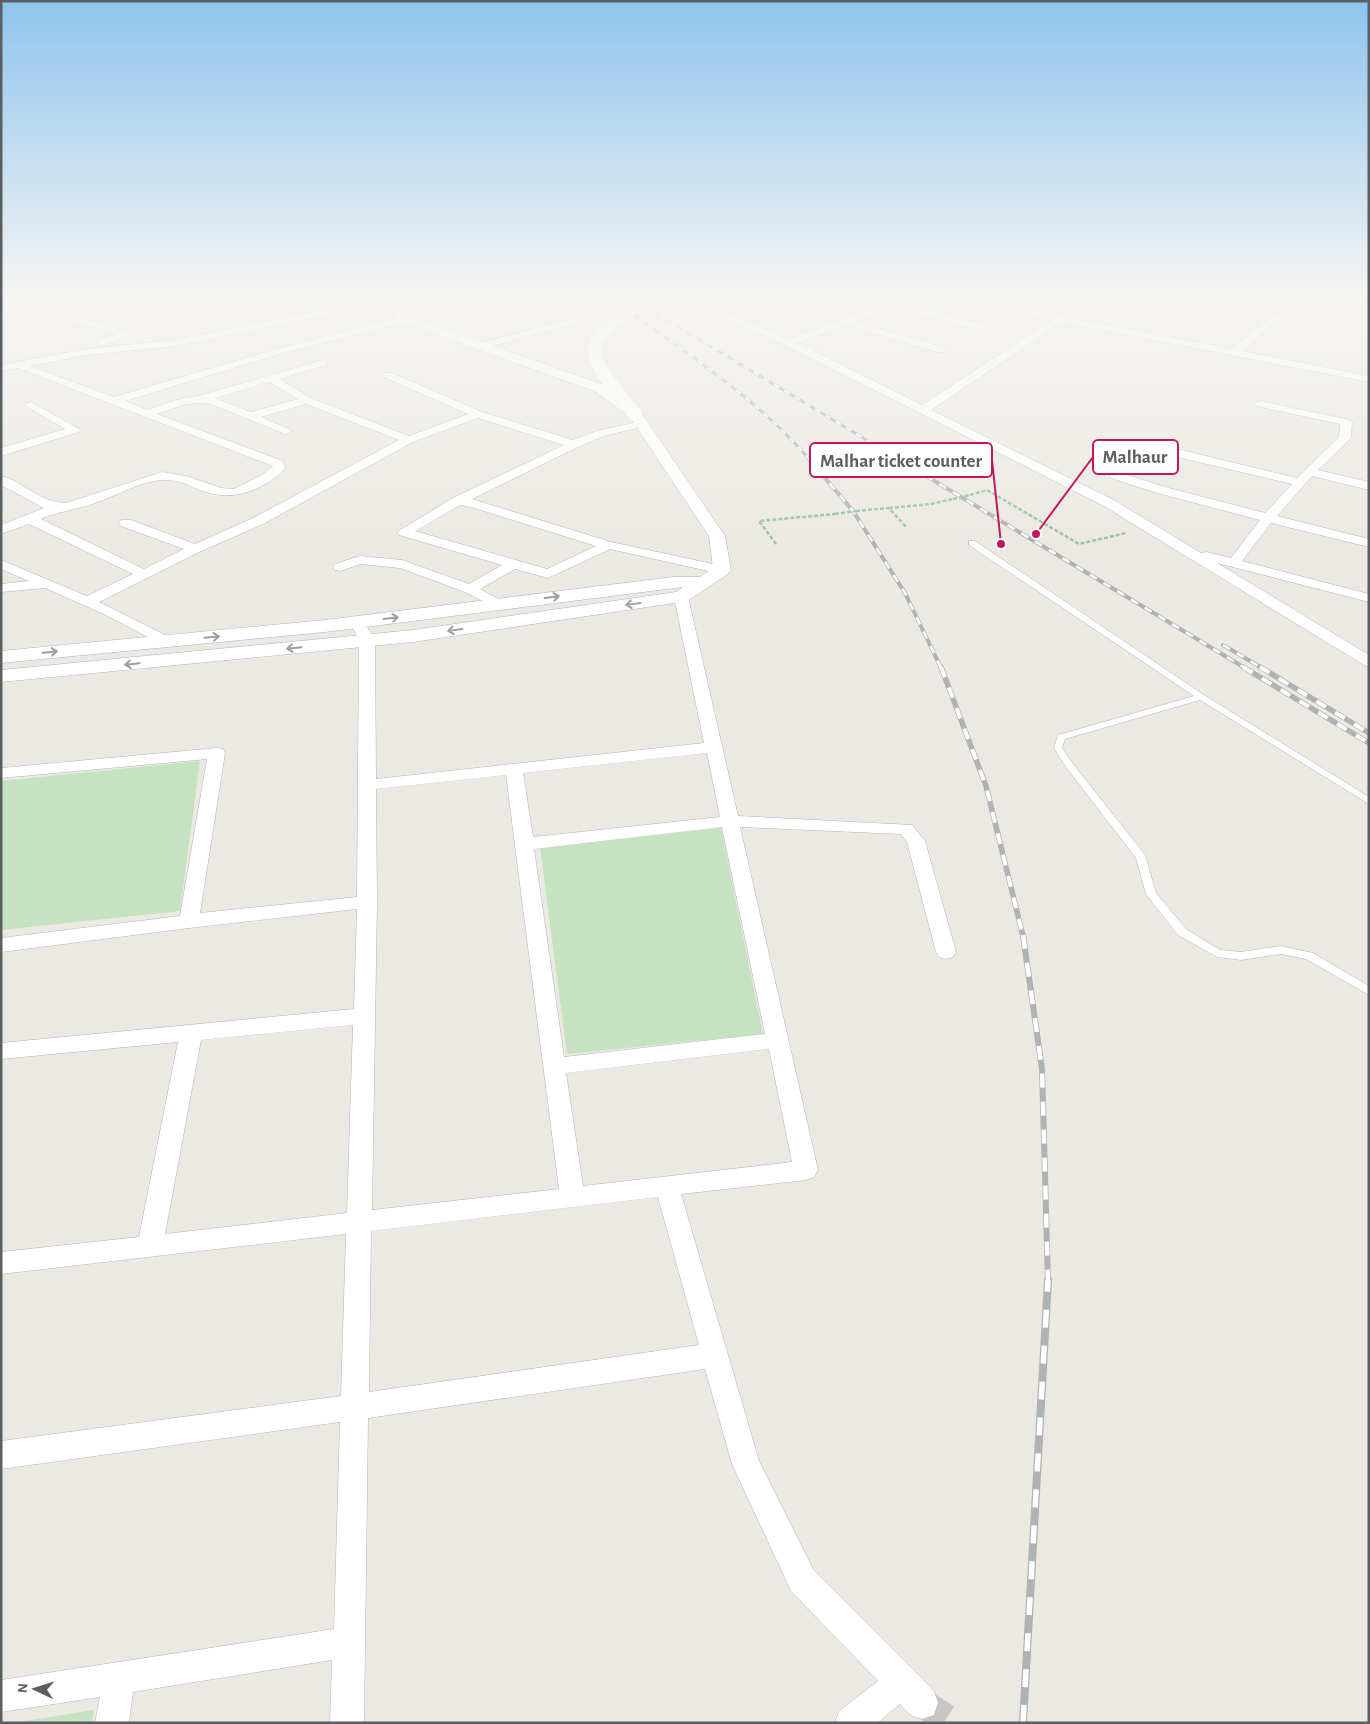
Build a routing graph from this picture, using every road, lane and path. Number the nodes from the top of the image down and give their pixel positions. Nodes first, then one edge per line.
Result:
1 (55, 378) edge
2 (189, 378) edge
3 (268, 378) edge
4 (270, 378) edge
5 (396, 378) edge
6 (572, 378) edge
7 (609, 378) edge
8 (860, 378) edge
9 (970, 378) edge
10 (202, 398) junction
11 (307, 400) junction
12 (114, 401) junction
13 (1260, 404) dead end
14 (31, 405) dead end
15 (923, 410) junction
16 (146, 414) junction
17 (478, 414) junction
18 (250, 416) junction
19 (638, 419) junction
20 (285, 431) dead end
21 (409, 440) junction
22 (574, 444) junction
23 (1, 452) edge
24 (1176, 453) dead end
25 (1309, 472) junction
26 (1115, 475) dead end
27 (1, 480) edge
28 (1300, 482) junction
29 (1369, 486) edge
30 (458, 501) junction
31 (58, 507) junction
32 (889, 508) junction
33 (1268, 518) junction
34 (30, 519) junction
35 (126, 523) dead end
36 (1148, 527) junction
37 (907, 528) dead end
38 (1, 530) edge
39 (972, 543) dead end
40 (1369, 543) edge
41 (776, 544) dead end
42 (608, 545) junction
43 (196, 549) junction
44 (1186, 550) junction
45 (1234, 563) junction
46 (1, 564) edge
47 (513, 564) junction
48 (340, 567) dead end
49 (722, 570) junction
50 (144, 574) junction
51 (46, 584) junction
52 (1, 588) edge
53 (470, 589) junction
54 (677, 590) junction
55 (1369, 598) edge
56 (87, 602) junction
57 (497, 604) junction
58 (472, 608) junction
59 (478, 626) junction
60 (362, 631) junction
61 (166, 641) junction
62 (1, 657) edge
63 (1369, 662) edge
64 (1, 676) edge
65 (1202, 697) junction
66 (714, 747) junction
67 (514, 768) junction
68 (1, 773) edge
69 (367, 784) junction
70 (1369, 801) edge
71 (730, 821) junction
72 (524, 844) junction
73 (367, 902) junction
74 (189, 921) junction
75 (1, 945) edge
76 (946, 952) dead end
77 (1369, 991) edge
78 (364, 1016) junction
79 (191, 1032) junction
80 (778, 1040) junction
81 (1, 1051) edge
82 (555, 1066) junction
83 (668, 1187) junction
84 (572, 1197) junction
85 (359, 1221) junction
86 (150, 1246) junction
87 (1, 1263) edge
88 (715, 1355) junction
89 (354, 1407) junction
90 (1, 1455) edge
91 (349, 1642) junction
92 (119, 1677) junction
93 (1, 1696) edge
94 (112, 1723) edge
95 (347, 1723) edge
96 (851, 1723) edge

1 - 12 street
2 - 12 street
3 - 10 street
4 - 11 street
5 - 17 street
6 - 19 street
7 - 19 street, bridge
8 - 15 street
9 - 15 street
10 - 16 street
10 - 18 street
11 - 18 street
11 - 21 street
12 - 16 street
13 - 25 street
14 - 23 street
15 - 36 street
16 - 31 street
17 - 21 street
17 - 22 street
18 - 20 street
19 - 22 street
19 - 49 street
21 - 43 street
22 - 30 street
24 - 28 street
25 - 28 street
25 - 29 street
26 - 33 street
27 - 31 street
28 - 33 street
30 - 42 street
30 - 47 street
31 - 34 street
32 - 36 path, bridge
32 - 37 path
32 - 41 path, bridge
33 - 40 street
33 - 45 street
34 - 38 street
34 - 50 street
35 - 43 street
36 - 44 street
39 - 65 lane
42 - 47 street
42 - 49 street
43 - 50 street
44 - 45 street
44 - 63 street
45 - 55 street
46 - 51 street
47 - 53 street
48 - 53 street
49 - 54 street
50 - 56 street
51 - 52 street
51 - 56 street
53 - 57 street
57 -> 54 street
54 -> 59 street
54 - 66 street
56 - 61 street
57 - 58 street
58 - 59 street
60 -> 58 street
59 -> 60 street
61 -> 60 street
60 -> 64 street
60 - 69 street
62 -> 61 street
65 - 70 lane
65 - 77 lane
66 - 67 street
66 - 71 street
67 - 69 street
67 - 72 street
68 - 74 street
69 - 73 street
71 - 72 street
71 - 76 street
71 - 80 street
72 - 82 street
73 - 74 street
73 - 78 street
74 - 75 street
78 - 79 street
78 - 85 street
79 - 81 street
79 - 86 street
80 - 82 street
80 - 83 street
82 - 84 street
83 - 84 street
83 - 88 street
84 - 85 street
85 - 86 street
85 - 89 street
86 - 87 street
88 - 89 street
88 - 96 street
89 - 90 street
89 - 91 street
91 - 92 street
91 - 95 street
92 - 93 street
92 - 94 street

